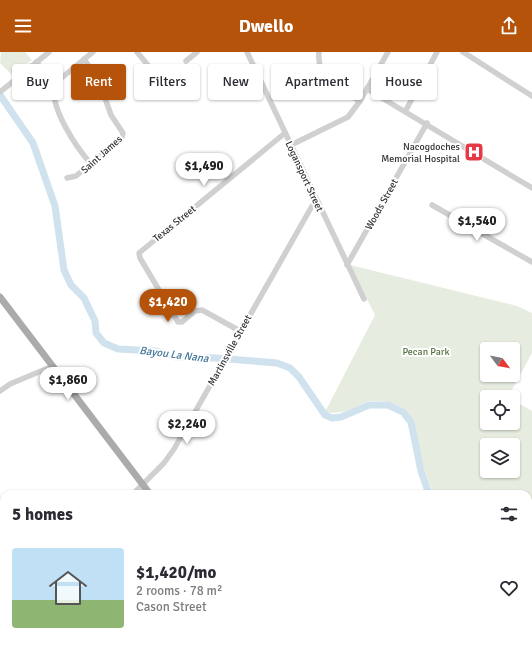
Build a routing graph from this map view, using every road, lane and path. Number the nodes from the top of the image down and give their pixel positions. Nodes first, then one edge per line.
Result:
1 (49, 52) edge
2 (93, 52) edge
3 (137, 52) edge
4 (197, 52) edge
5 (247, 52) edge
6 (319, 52) edge
7 (388, 52) edge
8 (437, 52) edge
9 (463, 52) edge
10 (84, 59) junction
11 (186, 61) dead end
12 (34, 64) edge
13 (147, 64) edge
14 (63, 76) edge
15 (12, 82) edge
16 (367, 88) junction
17 (0, 92) edge
18 (532, 96) edge
19 (56, 100) edge
20 (360, 101) junction
21 (406, 110) junction
22 (427, 123) junction
23 (285, 133) junction
24 (291, 145) junction
25 (91, 164) junction
26 (67, 178) dead end
27 (532, 188) edge
28 (316, 199) junction
29 (432, 205) dead end
30 (532, 262) edge
31 (347, 265) junction
32 (0, 297) edge
33 (364, 299) dead end
34 (240, 331) junction
35 (53, 366) junction
36 (0, 391) edge
37 (143, 484) junction
38 (137, 490) edge
39 (147, 490) edge

1 - 12 street
2 - 10 street
3 - 13 street
4 - 11 street
5 - 23 street, Logansport Street
6 - 20 street
7 - 16 street
8 - 21 street
9 - 18 street
10 - 14 street
10 - 25 street, Saint James
15 - 17 street
16 - 20 street
16 - 21 street
19 - 25 street
20 - 24 street
21 - 22 street
22 - 27 street
22 - 31 street, Woods Street
23 - 24 street, Logansport Street
23 - 34 street, Texas Street
24 - 28 street, Logansport Street
25 - 26 street, Saint James
28 - 31 street, Logansport Street
28 - 34 street, Martinsville Street
29 - 30 street
31 - 33 street, Logansport Street
32 - 35 main road
34 - 37 street, Martinsville Street
35 - 36 street
35 - 37 main road
37 - 38 street, Martinsville Street
37 - 39 main road

